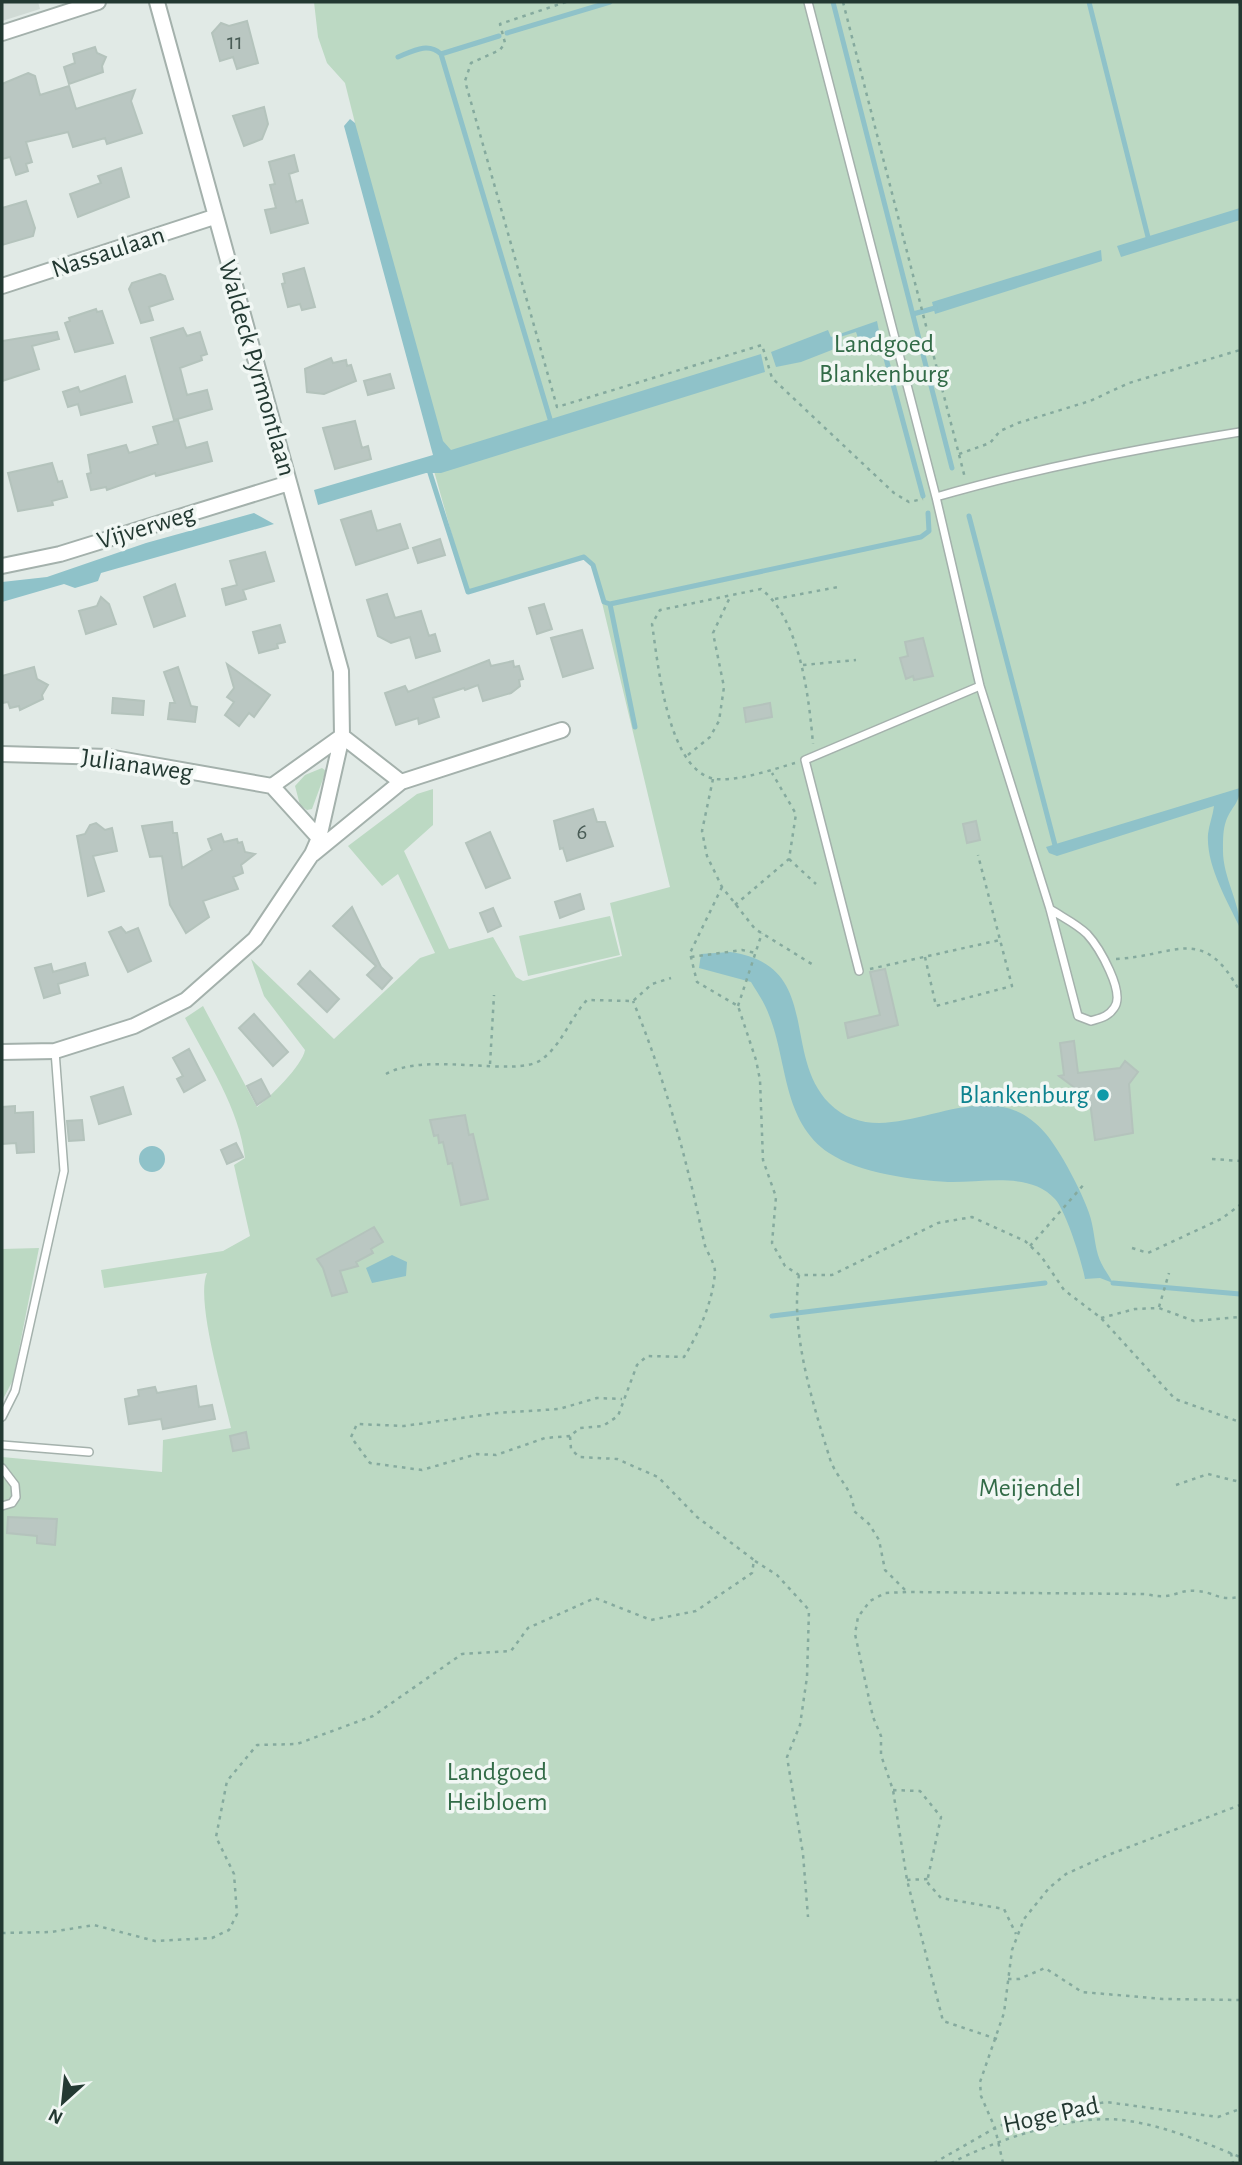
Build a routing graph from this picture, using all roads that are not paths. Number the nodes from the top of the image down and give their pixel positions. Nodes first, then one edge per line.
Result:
1 (99, 2) edge
2 (157, 2) edge
3 (808, 2) edge
4 (2, 33) edge
5 (214, 217) junction
6 (2, 286) edge
7 (1240, 432) edge
8 (289, 483) junction
9 (936, 497) junction
10 (2, 566) edge
11 (979, 686) junction
12 (562, 730) dead end
13 (342, 736) junction
14 (2, 754) edge
15 (401, 782) junction
16 (272, 786) junction
17 (319, 838) junction
18 (312, 855) junction
19 (1050, 909) junction
20 (859, 971) road end
21 (55, 1051) junction
22 (2, 1052) edge
23 (2, 1417) edge
24 (2, 1444) edge
25 (89, 1452) dead end
26 (2, 1468) edge
27 (2, 1506) edge

1 - 4 street
2 - 5 street, Waldeck Pyrmontlaan
3 - 9 lane
5 - 6 street, Nassaulaan
5 - 8 street, Waldeck Pyrmontlaan
7 - 9 lane
8 - 10 street, Vijverweg
8 - 13 street, Waldeck Pyrmontlaan
9 - 11 lane
11 - 19 lane
11 - 20 lane
12 - 15 street
13 - 15 street
13 - 16 street
13 - 17 street, Waldeck Pyrmontlaan
14 - 16 street, Julianaweg
15 - 18 street
16 - 17 street
17 - 18 street, Waldeck Pyrmontlaan
18 - 21 street
19 - 19 lane
21 - 22 street
21 - 23 lane
24 - 25 lane
26 - 27 lane

